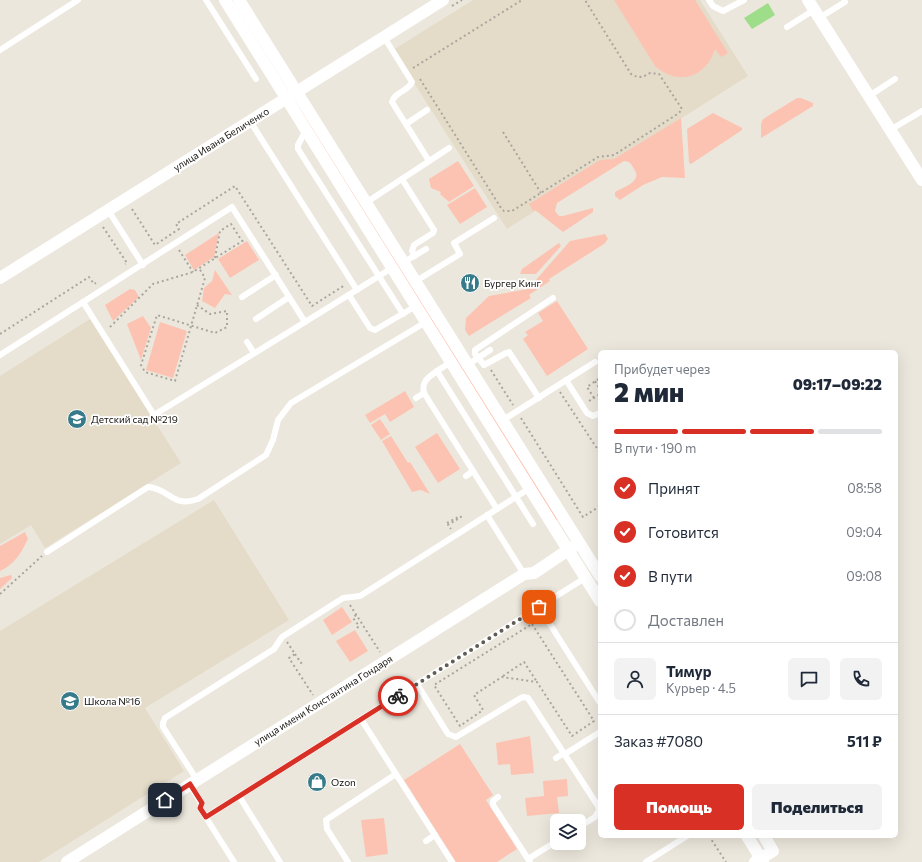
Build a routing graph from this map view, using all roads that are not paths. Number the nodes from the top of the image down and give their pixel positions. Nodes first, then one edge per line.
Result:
1 (78, 0) edge
2 (206, 0) edge
3 (225, 0) edge
4 (239, 0) edge
5 (443, 0) edge
6 (709, 0) edge
7 (744, 0) edge
8 (844, 2) dead end
9 (814, 7) edge
10 (787, 27) dead end
11 (384, 37) junction
12 (0, 50) edge
13 (256, 79) dead end
14 (895, 79) dead end
15 (297, 92) junction
16 (869, 96) junction
17 (286, 98) junction
18 (427, 110) dead end
19 (922, 111) edge
20 (250, 121) junction
21 (406, 124) junction
22 (306, 130) junction
23 (890, 130) junction
24 (449, 148) dead end
25 (429, 161) junction
26 (402, 179) junction
27 (922, 180) edge
28 (367, 202) junction
29 (108, 210) junction
30 (494, 218) dead end
31 (426, 248) dead end
32 (415, 256) junction
33 (404, 262) junction
34 (143, 264) junction
35 (392, 268) junction
36 (276, 275) junction
37 (379, 276) junction
38 (0, 278) edge
39 (416, 281) junction
40 (357, 290) junction
41 (349, 295) junction
42 (242, 297) dead end
43 (289, 297) junction
44 (553, 298) dead end
45 (83, 302) junction
46 (416, 306) junction
47 (403, 314) junction
48 (256, 319) dead end
49 (305, 322) junction
50 (426, 322) junction
51 (247, 342) dead end
52 (490, 350) dead end
53 (254, 353) junction
54 (0, 354) edge
55 (473, 361) junction
56 (451, 362) junction
57 (596, 362) dead end
58 (437, 371) junction
59 (566, 380) junction
60 (424, 393) junction
61 (416, 398) dead end
62 (539, 398) junction
63 (598, 414) edge
64 (503, 420) junction
65 (473, 471) junction
66 (466, 476) dead end
67 (530, 488) junction
68 (516, 497) junction
69 (497, 509) junction
70 (487, 515) junction
71 (534, 524) dead end
72 (579, 543) junction
73 (568, 550) junction
74 (47, 552) road end
75 (598, 573) edge
76 (524, 574) junction
77 (585, 578) junction
78 (598, 598) edge
79 (539, 607) junction
80 (417, 684) junction
81 (598, 700) edge
82 (361, 719) junction
83 (598, 733) edge
84 (564, 754) junction
85 (556, 758) dead end
86 (396, 774) junction
87 (193, 782) junction
88 (238, 796) junction
89 (498, 797) dead end
90 (598, 808) edge
91 (598, 812) edge
92 (206, 817) junction
93 (586, 823) edge
94 (435, 835) junction
95 (683, 838) edge
96 (747, 838) edge
97 (765, 838) edge
98 (426, 841) dead end
99 (550, 846) edge
100 (529, 861) edge
101 (760, 861) edge
102 (67, 862) edge
103 (234, 862) edge
104 (280, 862) edge
105 (348, 862) edge
106 (452, 862) edge
107 (646, 862) edge

1 - 12 lane
2 - 13 lane
3 - 17 street
4 - 15 street
5 - 11 street, улица Ивана Беличенко
6 - 7 lane
8 - 9 lane
9 - 10 lane
9 - 16 street
11 - 15 street, улица Ивана Беличенко
11 - 21 lane
14 - 16 lane
15 - 17 street, улица Ивана Беличенко
15 - 28 street
16 - 23 street
17 - 20 street, улица Ивана Беличенко
17 - 22 street
18 - 21 lane
19 - 23 lane
20 - 29 street, улица Ивана Беличенко
20 - 40 lane
21 - 25 lane
22 - 35 street
22 - 37 lane
23 - 27 street
24 - 25 lane
25 - 26 lane
26 - 28 lane
26 - 32 lane
28 - 33 street
29 - 34 lane
29 - 38 street, улица Ивана Беличенко
30 - 39 lane
31 - 32 lane
32 - 33 lane
33 - 39 street
34 - 36 lane
34 - 45 lane
35 - 37 lane
35 - 46 street
36 - 42 lane
36 - 43 lane
37 - 40 lane
37 - 47 lane
39 - 55 street
40 - 41 lane
41 - 47 lane
41 - 49 lane
43 - 48 lane
43 - 49 lane
44 - 55 lane
45 - 53 lane
45 - 54 lane
46 - 47 lane
46 - 50 street
49 - 53 lane
50 - 56 street
50 - 74 lane
51 - 53 lane
52 - 55 lane
55 - 62 lane
55 - 64 street
56 - 58 lane
56 - 67 street
57 - 59 lane
58 - 60 lane
58 - 68 lane
59 - 62 lane
59 - 63 lane
60 - 61 lane
60 - 65 lane
62 - 64 lane
64 - 72 street
65 - 66 lane
65 - 69 lane
67 - 68 lane
67 - 73 street
68 - 69 lane
68 - 71 lane
69 - 70 lane
70 - 76 lane
70 - 87 lane
72 - 73 street, улица имени Константина Гондаря
72 - 75 street
73 - 76 street, улица имени Константина Гондаря
73 - 77 street
76 - 87 street, улица имени Константина Гондаря
77 - 78 street
77 - 79 lane
79 - 80 lane
79 - 81 lane
80 - 82 lane
80 - 84 lane
82 - 86 lane
82 - 88 lane
83 - 84 lane
84 - 85 lane
84 - 90 lane
86 - 94 lane
86 - 105 lane
87 - 92 lane
87 - 102 street, улица имени Константина Гондаря
88 - 92 lane
88 - 104 lane
89 - 100 lane
91 - 93 lane
92 - 103 lane
94 - 98 lane
94 - 106 lane
95 - 107 lane
96 - 101 street
97 - 101 street
99 - 100 lane

